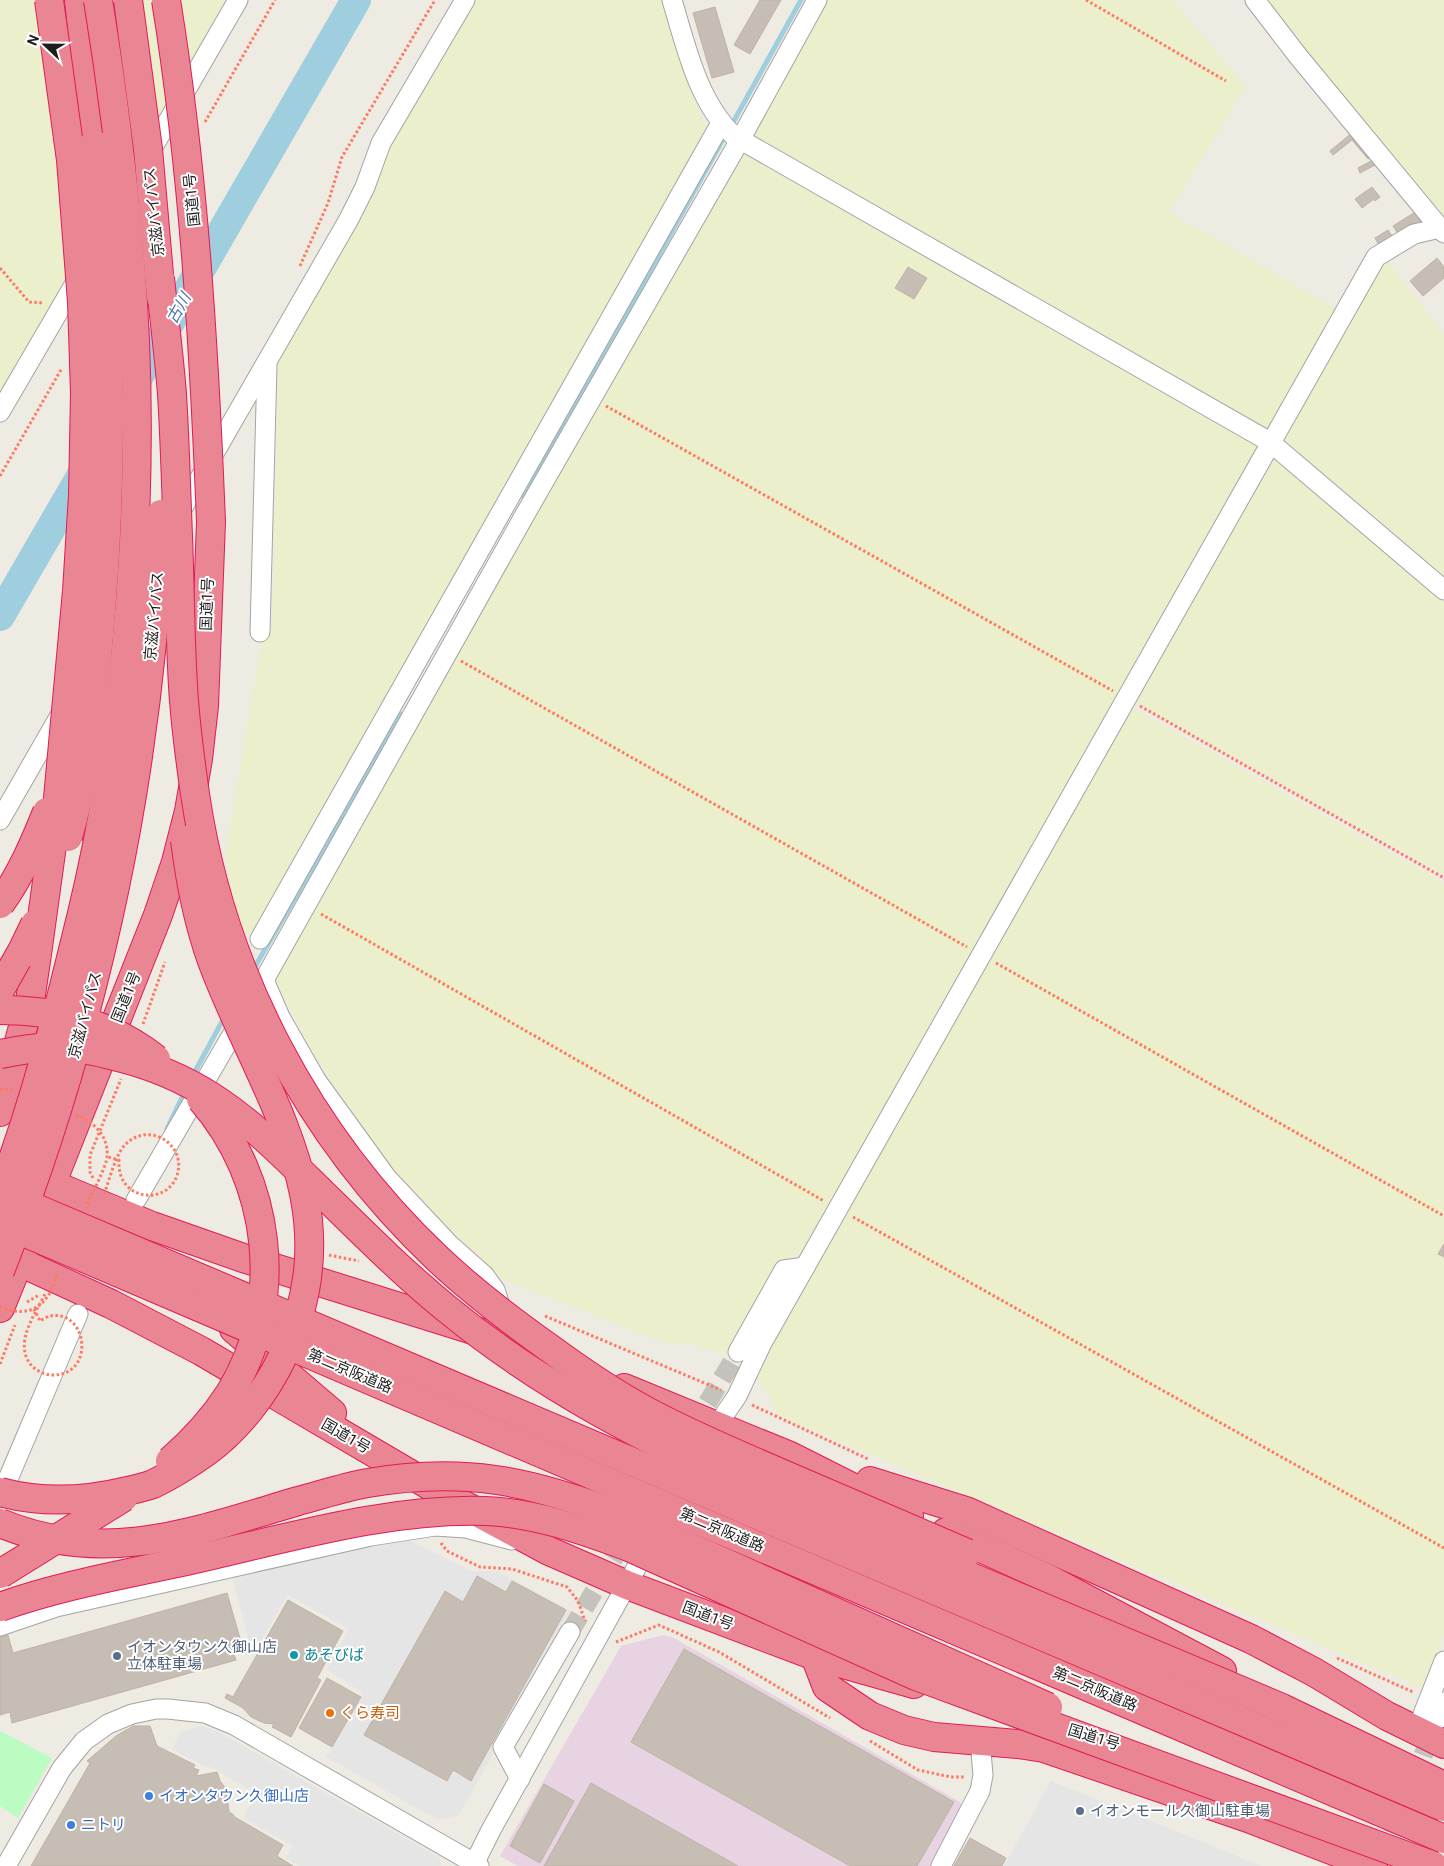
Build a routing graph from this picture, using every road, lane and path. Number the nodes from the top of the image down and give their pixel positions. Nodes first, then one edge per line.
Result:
1 (49, 0) edge
2 (79, 0) edge
3 (98, 0) edge
4 (128, 0) edge
5 (166, 0) edge
6 (238, 0) edge
7 (435, 0) edge
8 (465, 0) edge
9 (672, 0) edge
10 (817, 0) edge
11 (1086, 0) edge
12 (1255, 0) edge
13 (1226, 81) dead end
14 (730, 131) junction
15 (1442, 230) edge
16 (300, 266) dead end
17 (0, 268) edge
18 (160, 278) junction
19 (62, 306) junction
20 (267, 362) junction
21 (571, 388) junction
22 (591, 399) junction
23 (0, 412) edge
24 (1270, 442) junction
25 (104, 554) junction
26 (1444, 590) edge
27 (260, 632) dead end
28 (428, 642) junction
29 (447, 653) junction
30 (183, 689) junction
31 (1126, 698) junction
32 (0, 820) edge
33 (1444, 878) edge
34 (284, 896) junction
35 (0, 904) edge
36 (304, 907) junction
37 (260, 939) dead end
38 (981, 955) junction
39 (264, 980) junction
40 (0, 990) edge
41 (0, 1010) edge
42 (0, 1054) edge
43 (0, 1112) edge
44 (108, 1157) dead end
45 (0, 1163) edge
46 (51, 1184) junction
47 (0, 1188) edge
48 (0, 1194) edge
49 (104, 1194) dead end
50 (136, 1200) dead end
51 (838, 1209) junction
52 (1444, 1216) edge
53 (14, 1220) edge
54 (6, 1262) edge
55 (805, 1267) junction
56 (0, 1308) edge
57 (34, 1309) dead end
58 (78, 1314) dead end
59 (511, 1342) junction
60 (738, 1352) tunnel mouth
61 (0, 1364) edge
62 (716, 1425) junction
63 (790, 1456) junction
64 (397, 1466) junction
65 (0, 1492) edge
66 (0, 1498) edge
67 (0, 1523) edge
68 (435, 1526) junction
69 (1444, 1548) edge
70 (549, 1551) junction
71 (0, 1574) edge
72 (627, 1585) junction
73 (0, 1607) edge
74 (0, 1626) edge
75 (578, 1629) joint
76 (815, 1656) junction
77 (1444, 1661) edge
78 (1387, 1679) dead end
79 (1414, 1692) dead end
80 (1282, 1708) junction
81 (1438, 1730) edge
82 (980, 1740) junction
83 (1444, 1776) edge
84 (520, 1779) junction
85 (1444, 1786) edge
86 (1444, 1807) edge
87 (1297, 1817) junction
88 (1444, 1839) edge
89 (1444, 1861) edge
90 (475, 1865) edge
91 (1367, 1865) edge
92 (6, 1866) edge
93 (941, 1866) edge
94 (1434, 1866) edge

1 - 43 highway, bridge
2 - 25 highway, bridge
3 - 48 highway, 京滋バイパス, bridge
4 - 18 highway, 京滋バイパス, bridge
5 - 46 highway, 国道1号, bridge
6 - 19 street
7 - 16 path
8 - 20 street
9 - 14 street
10 - 14 street
11 - 13 path
12 - 15 street
14 - 21 street
14 - 22 street
14 - 24 street
15 - 24 street
17 - 19 path
18 - 30 highway, bridge
18 - 53 highway, 京滋バイパス, bridge
19 - 23 street
20 - 27 street
20 - 32 street
21 - 22 street
21 - 28 street
22 - 29 street
22 - 31 path
24 - 26 street
24 - 31 street
25 - 35 highway, bridge
25 - 40 highway, bridge
28 - 29 street
28 - 34 street
29 - 36 street
29 - 38 path
30 - 65 highway, bridge
30 - 80 highway, bridge
31 - 33 path
31 - 38 street
34 - 36 street
34 - 37 street
36 - 39 street
36 - 51 path
38 - 51 street
38 - 52 path
39 - 50 street
39 - 59 street
41 - 71 highway, bridge
42 - 80 highway, bridge
44 - 49 path, bridge
45 - 46 highway
46 - 53 highway, 国道1号
46 - 59 highway
47 - 53 highway
48 - 86 highway, 第二京阪道路, bridge
51 - 55 street
51 - 69 path
53 - 54 highway, bridge
53 - 64 highway
53 - 88 highway, 第二京阪道路, bridge
54 - 56 highway
54 - 64 highway, 国道1号
55 - 60 street
55 - 62 street
57 - 61 path, bridge
58 - 66 street
59 - 62 highway
62 - 63 highway
62 - 72 street
63 - 81 highway
63 - 83 highway
64 - 70 highway, 国道1号
67 - 87 highway, bridge
68 - 70 street
68 - 74 street
68 - 75 path
70 - 72 highway, 国道1号
72 - 76 highway, 国道1号
72 - 84 street
73 - 87 highway, bridge
75 - 84 street
76 - 82 highway
76 - 89 highway, 国道1号
77 - 81 street
78 - 79 path
80 - 85 highway, bridge
82 - 91 highway
82 - 93 street
84 - 90 street
87 - 94 highway, bridge
90 - 92 street

